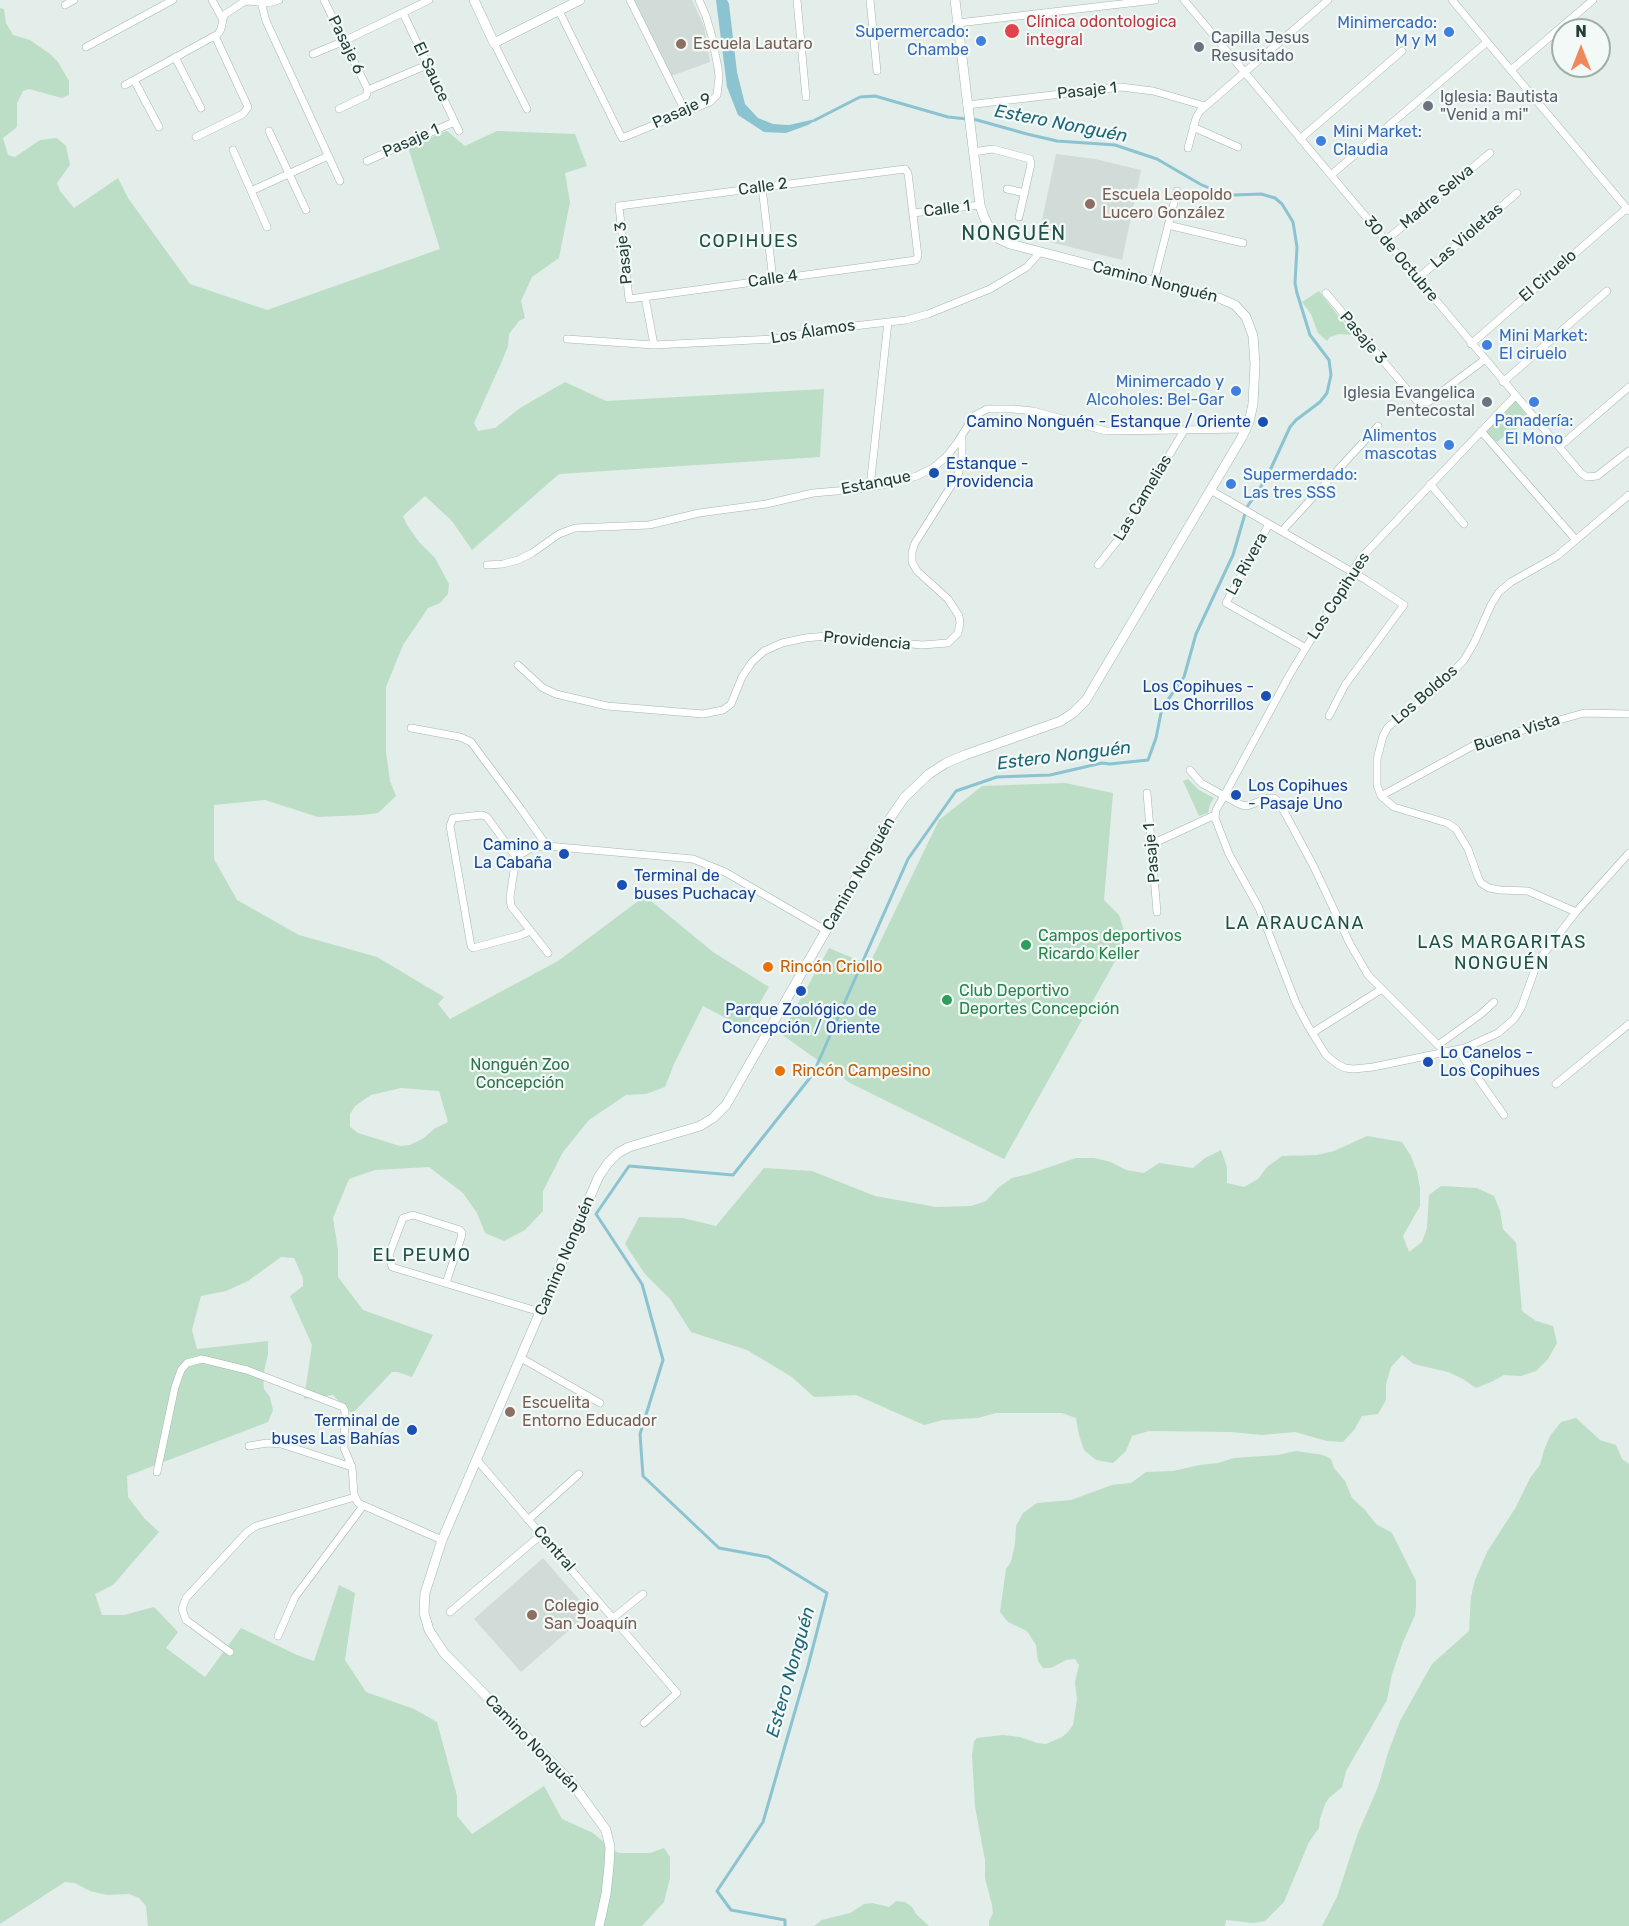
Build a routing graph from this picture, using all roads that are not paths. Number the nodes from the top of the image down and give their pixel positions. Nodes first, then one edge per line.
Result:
1 (74, 0) edge
2 (173, 0) edge
3 (212, 0) edge
4 (279, 0) edge
5 (324, 0) edge
6 (429, 0) edge
7 (474, 0) edge
8 (580, 0) edge
9 (630, 0) edge
10 (699, 0) edge
11 (797, 0) edge
12 (870, 0) edge
13 (955, 0) edge
14 (1155, 0) edge
15 (1328, 0) edge
16 (1452, 0) edge
17 (1593, 0) edge
18 (1188, 1) edge
19 (261, 2) junction
20 (65, 5) dead end
21 (559, 11) junction
22 (403, 13) junction
23 (222, 18) junction
24 (958, 23) junction
25 (215, 36) junction
26 (344, 41) junction
27 (1487, 42) junction
28 (494, 43) junction
29 (86, 47) dead end
30 (1402, 51) dead end
31 (313, 54) dead end
32 (175, 57) junction
33 (428, 65) junction
34 (1510, 70) junction
35 (877, 71) dead end
36 (1245, 72) junction
37 (134, 80) junction
38 (125, 84) dead end
39 (368, 90) junction
40 (806, 97) dead end
41 (1205, 106) junction
42 (201, 108) dead end
43 (967, 108) junction
44 (339, 110) dead end
45 (528, 110) dead end
46 (685, 111) junction
47 (454, 122) junction
48 (159, 127) dead end
49 (1193, 127) junction
50 (269, 131) dead end
51 (459, 131) dead end
52 (196, 137) dead end
53 (1300, 139) junction
54 (1238, 147) dead end
55 (1188, 148) dead end
56 (233, 150) dead end
57 (973, 152) junction
58 (1490, 153) dead end
59 (328, 156) junction
60 (367, 161) dead end
61 (906, 169) joint
62 (289, 174) junction
63 (1331, 176) junction
64 (340, 181) dead end
65 (762, 187) junction
66 (1007, 189) dead end
67 (251, 191) junction
68 (1177, 191) dead end
69 (1025, 193) junction
70 (1517, 193) dead end
71 (980, 205) junction
72 (619, 206) joint
73 (306, 210) dead end
74 (1628, 210) edge
75 (913, 213) junction
76 (1019, 217) dead end
77 (1168, 225) junction
78 (267, 227) dead end
79 (1385, 241) junction
80 (1243, 243) dead end
81 (1040, 252) junction
82 (917, 259) joint
83 (1417, 279) junction
84 (773, 280) junction
85 (1154, 281) junction
86 (1607, 291) dead end
87 (1326, 293) dead end
88 (645, 297) junction
89 (629, 299) joint
90 (888, 322) junction
91 (567, 339) dead end
92 (1471, 344) junction
93 (654, 345) junction
94 (1484, 360) junction
95 (1503, 382) junction
96 (1629, 387) edge
97 (1515, 396) junction
98 (1378, 426) dead end
99 (1185, 429) junction
100 (1246, 429) junction
101 (1480, 431) junction
102 (962, 436) junction
103 (1558, 447) junction
104 (1629, 451) edge
105 (1430, 484) junction
106 (870, 487) junction
107 (1212, 491) junction
108 (1629, 495) edge
109 (1269, 524) junction
110 (1464, 524) dead end
111 (1282, 531) junction
112 (1576, 540) junction
113 (487, 565) dead end
114 (1098, 566) dead end
115 (1352, 572) junction
116 (1306, 648) junction
117 (518, 665) dead end
118 (1629, 714) edge
119 (1329, 716) dead end
120 (411, 728) dead end
121 (1190, 770) dead end
122 (1147, 793) dead end
123 (1224, 796) junction
124 (1381, 796) junction
125 (1215, 815) junction
126 (1152, 844) junction
127 (547, 846) junction
128 (1629, 853) edge
129 (516, 857) junction
130 (1157, 912) dead end
131 (1576, 912) junction
132 (530, 931) junction
133 (827, 931) junction
134 (548, 953) dead end
135 (1382, 989) junction
136 (1494, 1002) dead end
137 (1629, 1024) edge
138 (1312, 1033) junction
139 (1438, 1045) junction
140 (1458, 1050) junction
141 (1445, 1052) junction
142 (1556, 1084) dead end
143 (1504, 1115) dead end
144 (446, 1283) junction
145 (540, 1312) junction
146 (521, 1358) junction
147 (600, 1403) dead end
148 (249, 1446) dead end
149 (477, 1460) junction
150 (352, 1467) junction
151 (157, 1472) dead end
152 (579, 1474) dead end
153 (355, 1497) junction
154 (363, 1506) junction
155 (528, 1520) junction
156 (542, 1535) junction
157 (442, 1540) junction
158 (643, 1594) dead end
159 (450, 1612) dead end
160 (613, 1618) junction
161 (278, 1636) dead end
162 (230, 1652) dead end
163 (644, 1723) dead end
164 (600, 1926) edge

1 - 20 street
2 - 29 street
3 - 23 street
4 - 19 street
5 - 26 street, Pasaje 6
6 - 22 street
7 - 28 main road
8 - 21 main road
9 - 46 street
10 - 46 street, Pasaje 9
11 - 40 street
12 - 35 street
13 - 24 main road, Camino Nonguén
14 - 24 street
15 - 36 street
16 - 27 street
17 - 34 street
18 - 36 street, 30 de Octubre
19 - 23 street
19 - 59 street
21 - 28 main road
21 - 46 street, Pasaje 9
22 - 26 street
22 - 33 street, El Sauce
23 - 25 street
24 - 43 main road, Camino Nonguén
25 - 32 street
25 - 52 street
26 - 31 street
26 - 39 street, Pasaje 6
27 - 34 street
27 - 63 street
28 - 45 street
30 - 53 street
32 - 37 street
32 - 42 street
33 - 39 street
33 - 47 street, El Sauce
34 - 74 street
36 - 41 street
36 - 53 street, 30 de Octubre
37 - 38 street
37 - 48 street
39 - 44 street
41 - 43 street, Pasaje 1
41 - 49 street
43 - 57 main road, Camino Nonguén
47 - 51 street, El Sauce
47 - 60 street, Pasaje 1
49 - 54 street
49 - 55 street
50 - 62 street
53 - 63 street, 30 de Octubre
56 - 67 street
57 - 69 street
57 - 71 main road, Camino Nonguén
58 - 79 street, Madre Selva
59 - 62 street
59 - 64 street
61 - 65 street, Calle 2
61 - 75 street, Calle 1
62 - 67 street
62 - 73 street
63 - 79 street, 30 de Octubre
65 - 72 street, Calle 2
65 - 84 street
66 - 69 street
67 - 78 street
68 - 77 street
69 - 76 street
70 - 83 street, Las Violetas
71 - 75 street, Calle 1
71 - 81 main road, Camino Nonguén
72 - 89 street, Pasaje 3
74 - 92 street, El Ciruelo
75 - 82 street, Calle 1
77 - 80 street
77 - 85 street
79 - 83 street, 30 de Octubre
81 - 85 main road, Camino Nonguén
81 - 90 street, Los Álamos
82 - 84 street, Calle 4
83 - 92 street, 30 de Octubre
84 - 88 street, Calle 4
85 - 100 main road, Camino Nonguén
86 - 95 street
87 - 94 street, Pasaje 3
88 - 89 street, Calle 4
88 - 93 street, Pasaje 3
90 - 93 street, Los Álamos
90 - 106 street
91 - 93 street, Los Álamos
92 - 94 street, 30 de Octubre
94 - 95 street, 30 de Octubre
95 - 97 street, 30 de Octubre
96 - 103 street
97 - 101 street, Los Copihues
97 - 103 street, 30 de Octubre
98 - 111 street
99 - 100 street, Estanque
99 - 102 street, Estanque
99 - 114 street, Las Camelias
100 - 107 main road, Camino Nonguén
101 - 105 street, Los Copihues
101 - 112 street
102 - 106 street, Estanque
102 - 117 street, Providencia
103 - 104 street, 30 de Octubre
105 - 110 street
105 - 115 street, Los Copihues
106 - 113 street, Estanque
107 - 109 street
107 - 133 main road, Camino Nonguén
108 - 112 street, Los Boldos
109 - 111 street
109 - 116 street, La Rivera
111 - 115 street
112 - 124 street, Los Boldos
115 - 116 street, Los Copihues
115 - 119 street
116 - 123 street, Los Copihues
118 - 124 street, Buena Vista
120 - 127 street
121 - 123 street
122 - 126 street, Pasaje 1
123 - 125 street, Los Copihues
123 - 135 street
124 - 131 street
125 - 126 street
125 - 138 street
126 - 130 street, Pasaje 1
127 - 129 street
127 - 133 street
128 - 131 street
129 - 132 street
129 - 132 street
131 - 140 street
132 - 134 street
133 - 145 main road, Camino Nonguén
135 - 138 street
135 - 139 street
136 - 139 street
137 - 142 street
138 - 141 street
139 - 141 street
140 - 141 street
140 - 143 street
144 - 144 street
144 - 145 street
145 - 146 main road, Camino Nonguén
146 - 147 street
146 - 149 main road, Camino Nonguén
148 - 150 street
149 - 155 street, Central
149 - 157 main road, Camino Nonguén
150 - 151 street
150 - 153 street
152 - 155 street
153 - 154 street
153 - 162 street
154 - 157 street
154 - 161 street
155 - 156 street, Central
156 - 159 street
156 - 160 street, Central
157 - 164 main road, Camino Nonguén
158 - 160 street
160 - 163 street, Central

